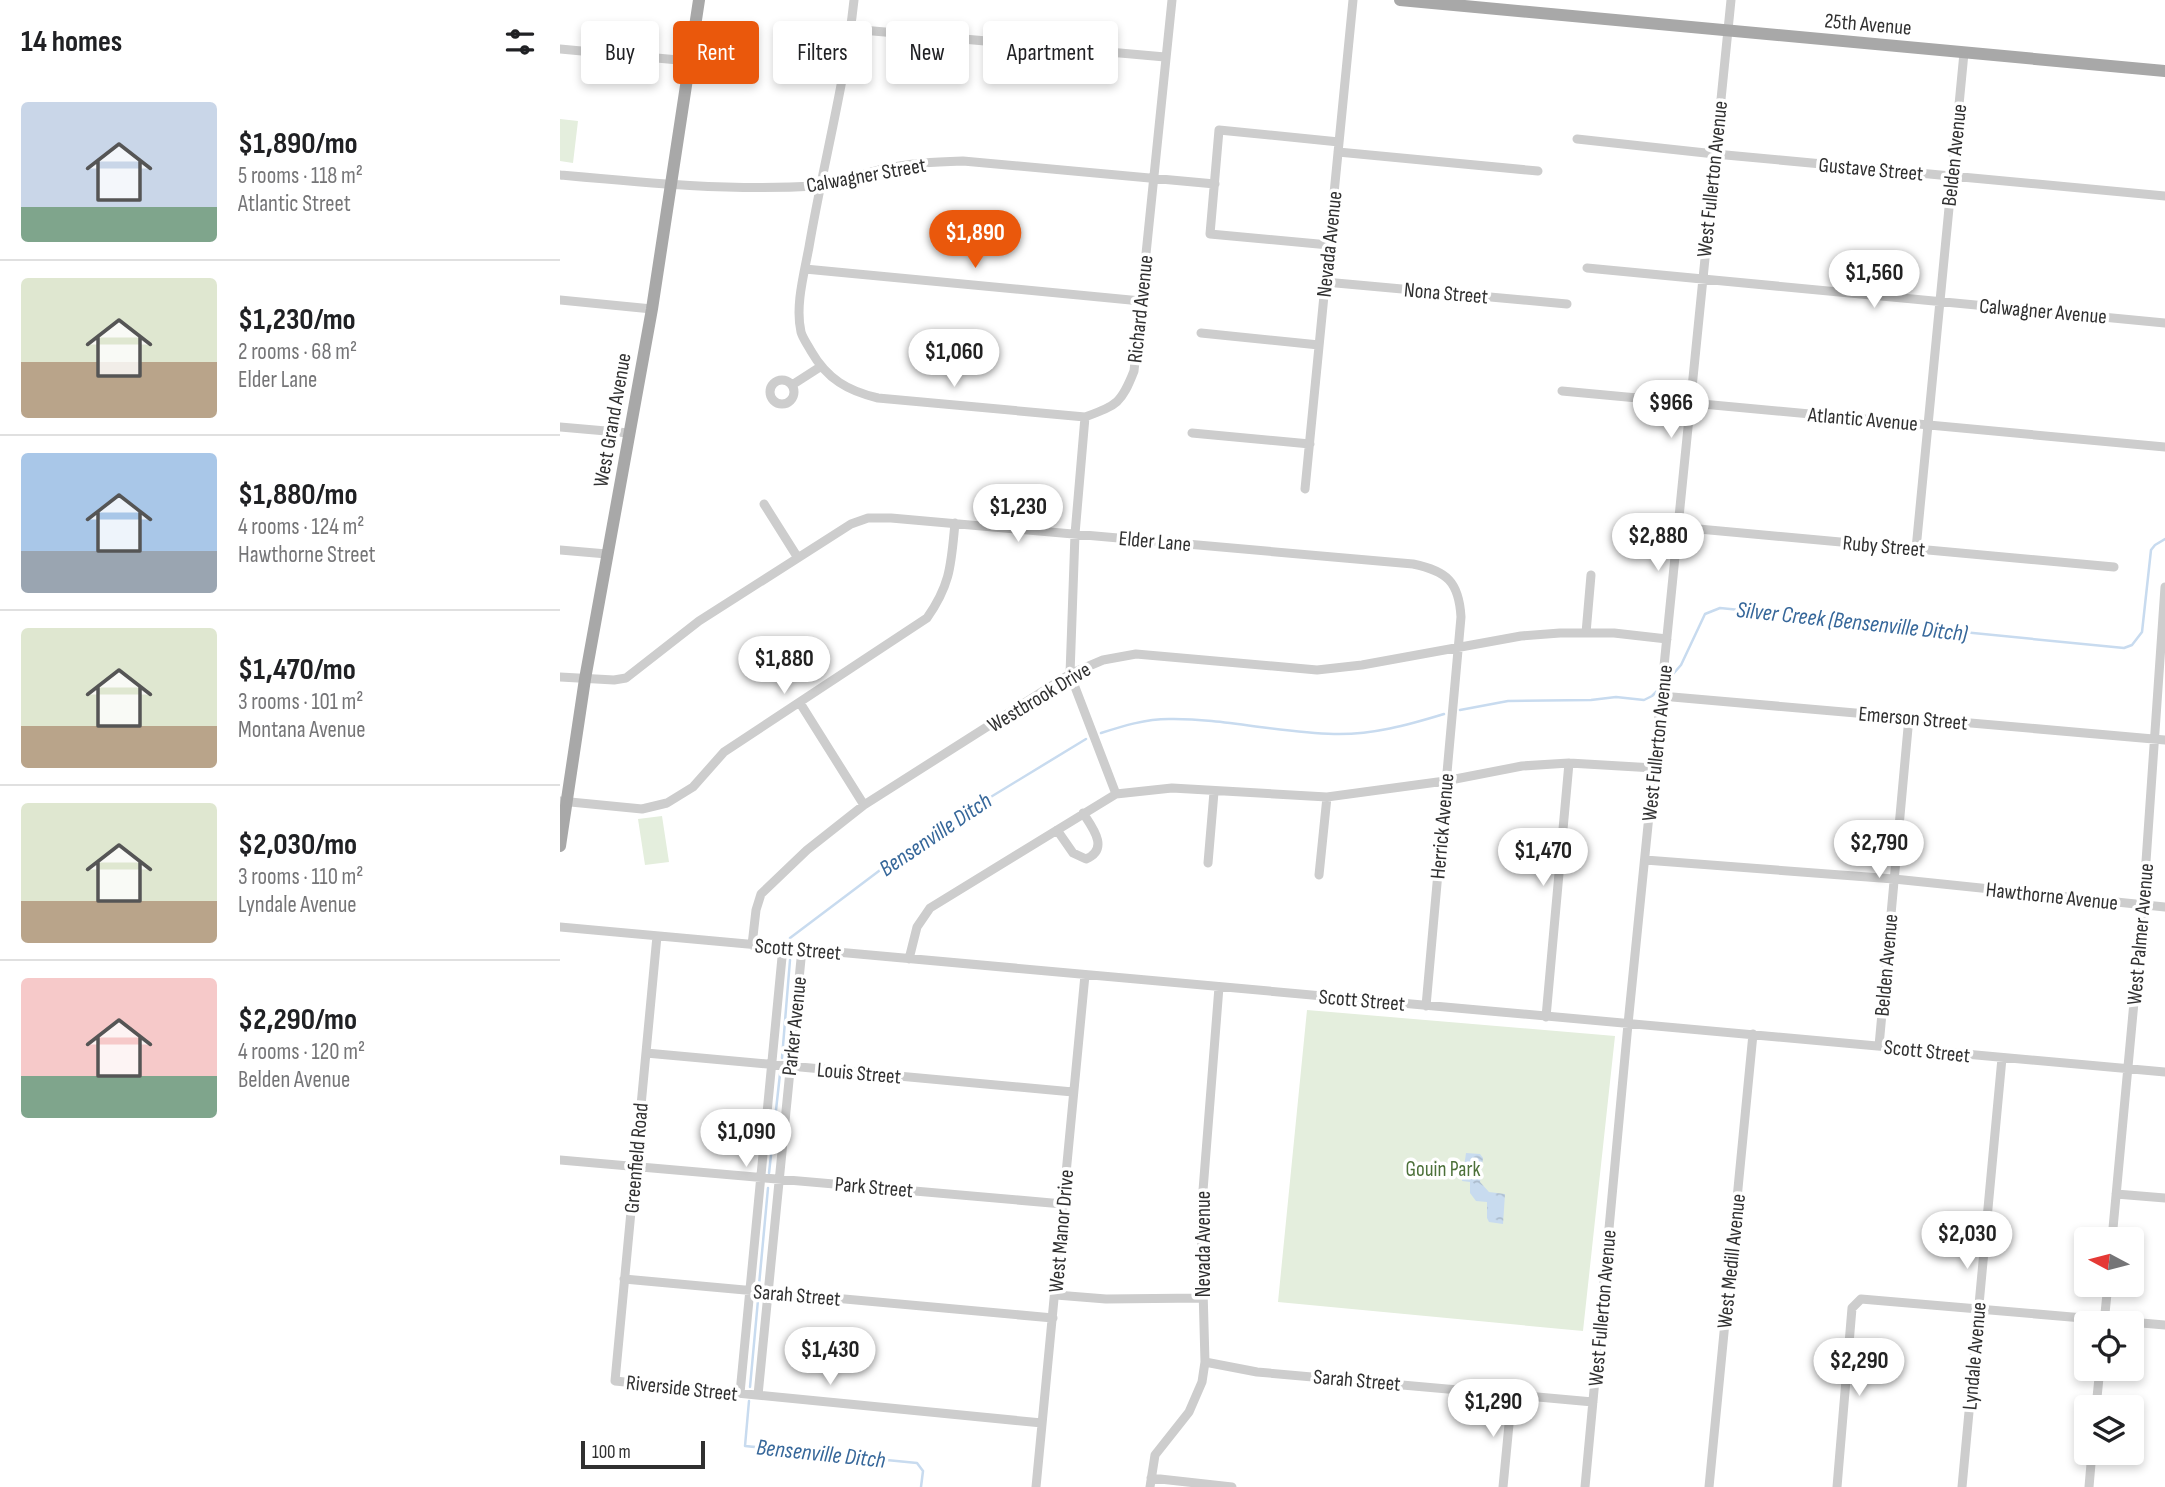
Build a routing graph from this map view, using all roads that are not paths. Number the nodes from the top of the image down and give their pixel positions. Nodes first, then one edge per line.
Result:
1 (699, 0) edge
2 (854, 0) edge
3 (1172, 0) edge
4 (1353, 0) edge
5 (1400, 0) edge
6 (1731, 0) edge
7 (696, 21) edge
8 (852, 21) edge
9 (872, 31) edge
10 (1728, 31) junction
11 (560, 49) edge
12 (1964, 53) junction
13 (1165, 57) junction
14 (673, 59) edge
15 (2165, 71) edge
16 (686, 84) edge
17 (843, 84) edge
18 (1577, 139) dead end
19 (1338, 147) junction
20 (1715, 154) junction
21 (1538, 171) dead end
22 (560, 175) edge
23 (1952, 177) junction
24 (1153, 178) junction
25 (1214, 184) junction
26 (671, 185) junction
27 (819, 186) junction
28 (2165, 196) edge
29 (1329, 245) junction
30 (1587, 268) dead end
31 (805, 269) junction
32 (1702, 279) junction
33 (1325, 282) junction
34 (560, 300) edge
35 (1141, 301) junction
36 (1940, 301) junction
37 (1567, 304) dead end
38 (652, 309) junction
39 (2165, 323) edge
40 (1201, 333) dead end
41 (1319, 345) junction
42 (820, 368) junction
43 (792, 386) dead end
44 (1562, 391) dead end
45 (1690, 403) junction
46 (1085, 417) junction
47 (1928, 426) junction
48 (560, 427) edge
49 (1192, 432) dead end
50 (629, 433) junction
51 (1310, 444) junction
52 (2165, 447) edge
53 (1305, 489) dead end
54 (764, 504) dead end
55 (1655, 521) dead end
56 (955, 523) junction
57 (1677, 527) junction
58 (1075, 534) junction
59 (1916, 549) junction
60 (560, 550) edge
61 (607, 554) junction
62 (798, 558) junction
63 (2114, 567) dead end
64 (1591, 575) dead end
65 (2165, 587) edge
66 (1586, 633) junction
67 (1667, 639) junction
68 (1458, 647) junction
69 (1070, 674) junction
70 (560, 677) edge
71 (585, 679) junction
72 (1661, 695) junction
73 (800, 703) junction
74 (1909, 717) junction
75 (2154, 738) junction
76 (2165, 740) edge
77 (1569, 763) junction
78 (1654, 768) junction
79 (1446, 781) junction
80 (1214, 792) junction
81 (1116, 794) junction
82 (1328, 797) junction
83 (564, 802) edge
84 (864, 805) junction
85 (1083, 813) junction
86 (1057, 830) junction
87 (560, 846) edge
88 (1645, 860) junction
89 (1208, 863) dead end
90 (1319, 875) dead end
91 (1894, 879) junction
92 (2143, 905) junction
93 (2165, 907) edge
94 (560, 927) edge
95 (657, 936) junction
96 (752, 944) junction
97 (783, 947) junction
98 (802, 949) junction
99 (909, 959) junction
100 (1085, 975) junction
101 (1219, 987) junction
102 (1426, 1006) junction
103 (1546, 1017) junction
104 (1628, 1024) junction
105 (1753, 1034) junction
106 (1879, 1046) junction
107 (646, 1053) junction
108 (2003, 1058) junction
109 (771, 1064) junction
110 (790, 1066) junction
111 (2128, 1069) junction
112 (2165, 1073) edge
113 (1073, 1092) junction
114 (560, 1160) edge
115 (635, 1167) junction
116 (760, 1178) junction
117 (779, 1179) junction
118 (2116, 1194) junction
119 (2165, 1198) edge
120 (1063, 1204) junction
121 (2113, 1227) edge
122 (624, 1279) junction
123 (749, 1291) junction
124 (769, 1293) junction
125 (1056, 1295) junction
126 (1202, 1298) junction
127 (1979, 1309) junction
128 (1053, 1318) junction
129 (2074, 1319) edge
130 (2144, 1324) edge
131 (2165, 1325) edge
132 (1205, 1362) junction
133 (615, 1381) joint
134 (740, 1393) junction
135 (1512, 1393) junction
136 (758, 1395) junction
137 (1593, 1402) junction
138 (1042, 1423) junction
139 (2091, 1465) edge
140 (1151, 1483) edge
141 (1036, 1487) edge
142 (1232, 1487) edge
143 (1503, 1487) edge
144 (1585, 1487) edge
145 (1709, 1487) edge
146 (1837, 1487) edge
147 (1962, 1487) edge
148 (2089, 1487) edge

1 - 7 main road, West Grand Avenue
2 - 8 street
3 - 13 street, Richard Avenue
4 - 19 street, Nevada Avenue
5 - 10 main road, 25th Avenue
6 - 10 street, West Fullerton Avenue
9 - 13 street
10 - 12 main road, 25th Avenue
10 - 20 street, West Fullerton Avenue
11 - 14 street
12 - 15 main road, 25th Avenue
12 - 23 street, Belden Avenue
13 - 24 street, Richard Avenue
16 - 26 main road, West Grand Avenue
17 - 27 street
18 - 20 street, Gustave Street
19 - 21 street
19 - 25 street
19 - 29 street, Nevada Avenue
20 - 23 street, Gustave Street
20 - 32 street, West Fullerton Avenue
22 - 26 street, Calwagner Street
23 - 28 street, Gustave Street
23 - 36 street, Belden Avenue
24 - 25 street, Calwagner Street
24 - 27 street, Calwagner Street
24 - 35 street, Richard Avenue
25 - 29 street
26 - 27 street, Calwagner Street
26 - 38 main road, West Grand Avenue
27 - 31 street
29 - 33 street, Nevada Avenue
30 - 32 street, Calwagner Avenue
31 - 35 street
31 - 42 street
32 - 36 street, Calwagner Avenue
32 - 45 street, West Fullerton Avenue
33 - 37 street, Nona Street
33 - 41 street, Nevada Avenue
34 - 38 street
35 - 46 street, Richard Avenue
36 - 39 street, Calwagner Avenue
36 - 47 street, Belden Avenue
38 - 50 main road, West Grand Avenue
40 - 41 street
41 - 51 street, Nevada Avenue
42 - 43 street
42 - 46 street
44 - 45 street, Atlantic Avenue
45 - 47 street, Atlantic Avenue
45 - 57 street, West Fullerton Avenue
46 - 58 street
47 - 52 street, Atlantic Avenue
47 - 59 street, Belden Avenue
48 - 50 street
49 - 51 street
50 - 61 main road, West Grand Avenue
51 - 53 street, Nevada Avenue
54 - 62 street
55 - 57 street, Ruby Street
56 - 58 street, Elder Lane
56 - 62 street, Elder Lane
56 - 73 street
57 - 59 street, Ruby Street
57 - 67 street, West Fullerton Avenue
58 - 68 street, Elder Lane
58 - 69 street
59 - 63 street, Ruby Street
60 - 61 street
61 - 71 main road, West Grand Avenue
62 - 71 street, Elder Lane
64 - 66 street
65 - 75 street, West Palmer Avenue
66 - 67 street, Westbrook Drive
66 - 68 street, Westbrook Drive
67 - 72 street, West Fullerton Avenue
68 - 69 street, Westbrook Drive
68 - 79 street, Herrick Avenue
69 - 81 street
69 - 84 street, Westbrook Drive
70 - 71 street, Elder Lane
71 - 83 main road, West Grand Avenue
72 - 74 street, Emerson Street
72 - 78 street, West Fullerton Avenue
73 - 83 street
73 - 84 street
74 - 75 street, Emerson Street
74 - 91 street, Belden Avenue
75 - 76 street, Emerson Street
75 - 92 street, West Palmer Avenue
77 - 78 street
77 - 79 street
77 - 103 street
78 - 88 street, West Fullerton Avenue
79 - 82 street
79 - 102 street, Herrick Avenue
80 - 81 street
80 - 82 street
80 - 89 street
81 - 85 street
82 - 90 street
83 - 87 main road, West Grand Avenue
84 - 96 street, Westbrook Drive
85 - 86 street
85 - 86 street
86 - 99 street
88 - 91 street, Hawthorne Avenue
88 - 104 street, West Fullerton Avenue
91 - 92 street, Hawthorne Avenue
91 - 106 street, Belden Avenue
92 - 93 street, Hawthorne Avenue
92 - 111 street, West Palmer Avenue
94 - 95 street, Scott Street
95 - 96 street, Scott Street
95 - 107 street, Greenfield Road
96 - 97 street, Scott Street
97 - 98 street, Scott Street
97 - 109 street, Parker Avenue
98 - 99 street, Scott Street
98 - 110 street, Parker Avenue
99 - 100 street, Scott Street
100 - 101 street, Scott Street
100 - 113 street, West Manor Drive
101 - 102 street, Scott Street
101 - 126 street, Nevada Avenue
102 - 103 street, Scott Street
103 - 104 street, Scott Street
104 - 105 street, Scott Street
104 - 137 street, West Fullerton Avenue
105 - 106 street, Scott Street
105 - 145 street, West Medill Avenue
106 - 108 street, Scott Street
107 - 109 street, Louis Street
107 - 115 street, Greenfield Road
108 - 111 street, Scott Street
108 - 127 street, Lyndale Avenue
109 - 110 street, Louis Street
109 - 116 street, Parker Avenue
110 - 113 street, Louis Street
110 - 117 street, Parker Avenue
111 - 112 street, Scott Street
111 - 118 street, West Palmer Avenue
113 - 120 street, West Manor Drive
114 - 115 street, Park Street
115 - 116 street, Park Street
115 - 122 street, Greenfield Road
116 - 117 street, Park Street
116 - 123 street, Parker Avenue
117 - 120 street, Park Street
117 - 124 street, Parker Avenue
118 - 119 street
118 - 121 street, West Palmer Avenue
120 - 125 street, West Manor Drive
122 - 123 street, Sarah Street
122 - 133 street, Greenfield Road
123 - 124 street, Sarah Street
123 - 134 street, Parker Avenue
124 - 128 street, Sarah Street
124 - 136 street, Parker Avenue
125 - 126 street
125 - 128 street, West Manor Drive
126 - 132 street, Nevada Avenue
127 - 129 street
127 - 146 street
127 - 147 street, Lyndale Avenue
128 - 138 street, West Manor Drive
130 - 131 street
132 - 135 street, Sarah Street
132 - 140 street, Nevada Avenue
133 - 134 street, Riverside Street
134 - 136 street, Riverside Street
135 - 137 street, Sarah Street
135 - 143 street
136 - 138 street, Riverside Street
137 - 144 street, West Fullerton Avenue
138 - 141 street, West Manor Drive
139 - 148 street
140 - 142 street

